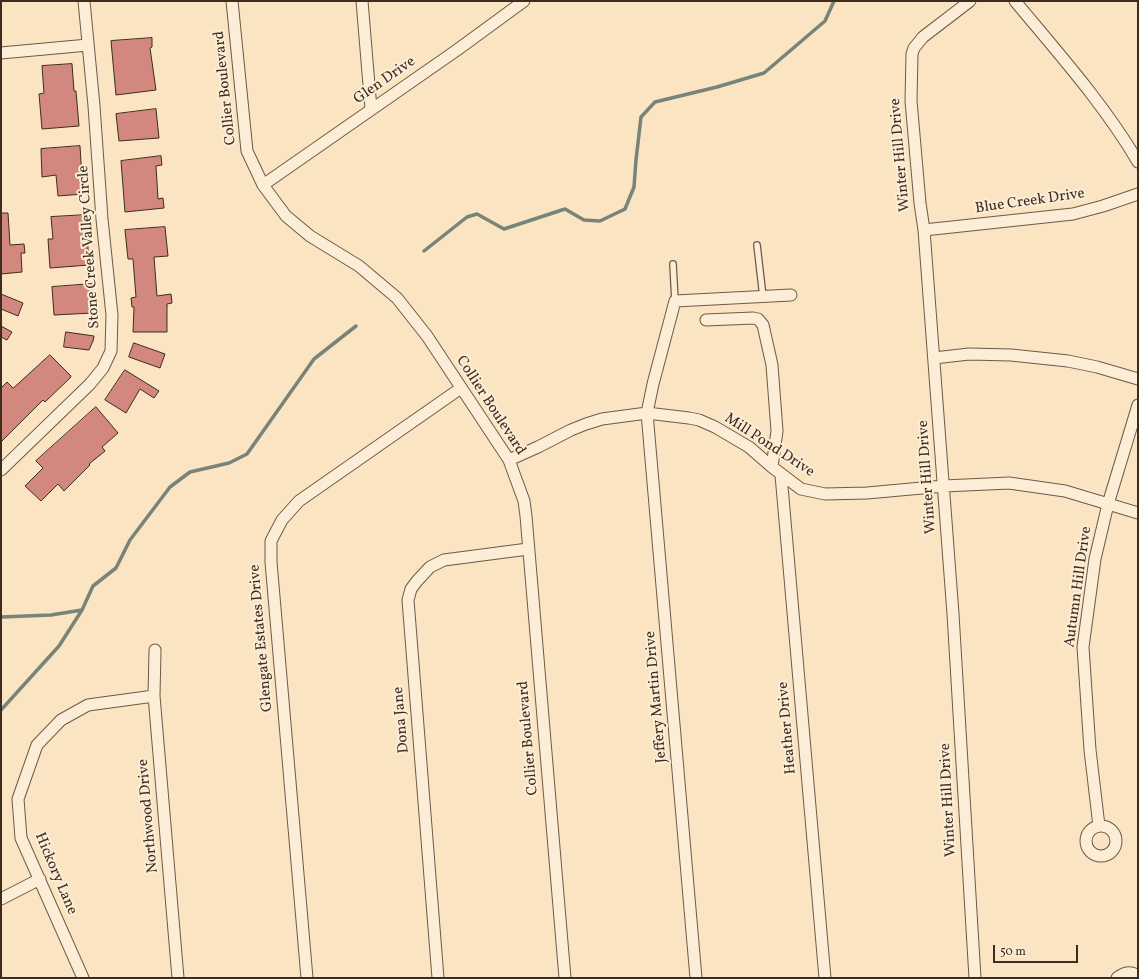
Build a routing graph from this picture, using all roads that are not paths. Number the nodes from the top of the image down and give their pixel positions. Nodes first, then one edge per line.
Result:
1 (84, 1) edge
2 (232, 1) edge
3 (362, 1) edge
4 (524, 1) edge
5 (970, 1) edge
6 (1015, 1) edge
7 (88, 45) junction
8 (1, 53) edge
9 (371, 108) junction
10 (1138, 162) edge
11 (263, 185) junction
12 (1138, 194) edge
13 (924, 230) junction
14 (757, 245) dead end
15 (673, 264) dead end
16 (791, 295) dead end
17 (763, 297) junction
18 (675, 301) junction
19 (706, 320) dead end
20 (934, 358) junction
21 (1138, 379) edge
22 (462, 388) junction
23 (1138, 405) edge
24 (648, 413) junction
25 (509, 460) junction
26 (772, 467) junction
27 (1, 470) edge
28 (781, 475) junction
29 (944, 486) junction
30 (1108, 504) junction
31 (1138, 513) edge
32 (528, 549) junction
33 (155, 650) dead end
34 (154, 696) junction
35 (1099, 826) dead end
36 (40, 879) junction
37 (1, 899) edge
38 (1138, 976) edge
39 (83, 978) edge
40 (178, 978) edge
41 (307, 978) edge
42 (438, 978) edge
43 (565, 978) edge
44 (696, 978) edge
45 (825, 978) edge
46 (975, 978) edge
47 (1117, 978) edge

1 - 7 street, Stone Creek Valley Circle
2 - 11 street, Collier Boulevard
3 - 9 street
4 - 9 street, Glen Drive
5 - 13 street, Winter Hill Drive
6 - 10 street
7 - 8 street
7 - 27 street, Stone Creek Valley Circle
9 - 11 street, Glen Drive
11 - 22 street, Collier Boulevard
12 - 13 street, Blue Creek Drive
13 - 20 street, Winter Hill Drive
14 - 17 lane
15 - 18 lane
16 - 17 street
17 - 18 street
18 - 24 street, Jeffery Martin Drive
19 - 26 street
20 - 21 street
20 - 29 street, Winter Hill Drive
22 - 25 street, Collier Boulevard
22 - 41 street, Glengate Estates Drive
23 - 30 street, Autumn Hill Drive
24 - 25 street, Mill Pond Drive
24 - 26 street, Mill Pond Drive
24 - 44 street, Jeffery Martin Drive
25 - 32 street, Collier Boulevard
26 - 28 street, Mill Pond Drive
28 - 29 street, Mill Pond Drive
28 - 45 street, Heather Drive
29 - 30 street, Mill Pond Drive
29 - 46 street, Winter Hill Drive
30 - 31 street, Mill Pond Drive
30 - 35 street, Autumn Hill Drive
32 - 42 street, Dona Jane
32 - 43 street, Collier Boulevard
33 - 34 street, Northwood Drive
34 - 36 street, Hickory Lane
34 - 40 street, Northwood Drive
36 - 37 street
36 - 39 street, Hickory Lane
38 - 47 street

